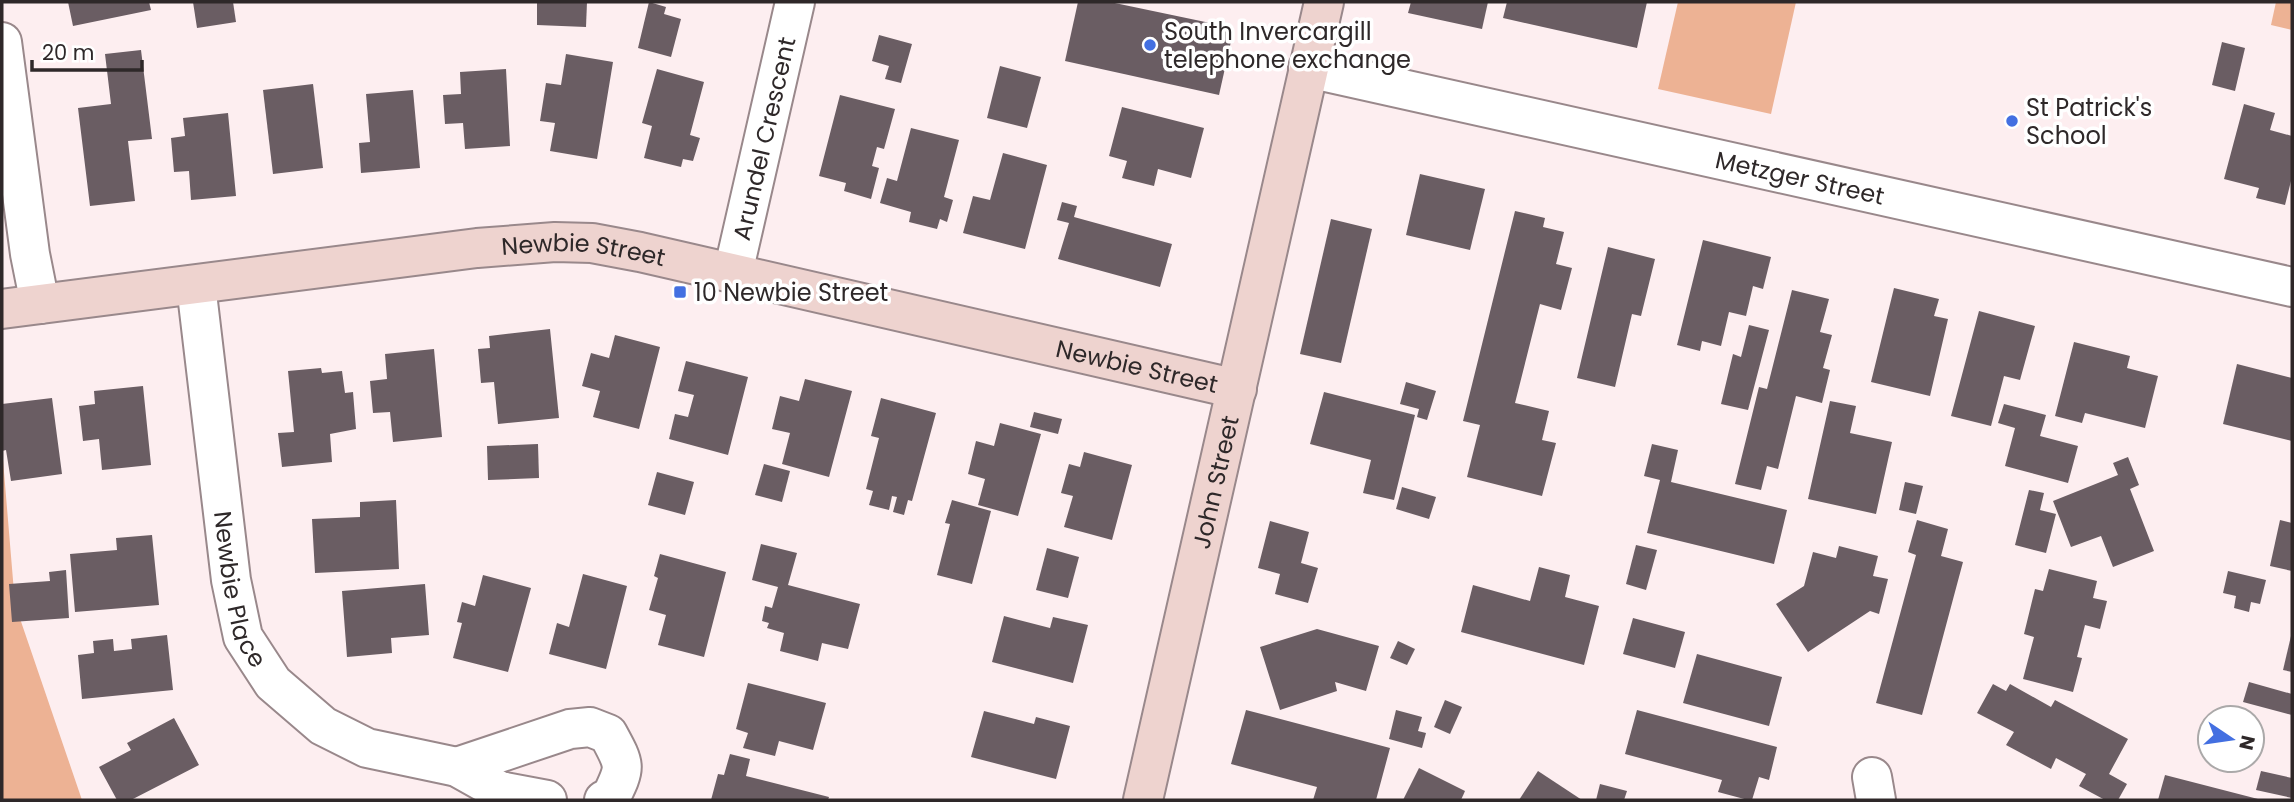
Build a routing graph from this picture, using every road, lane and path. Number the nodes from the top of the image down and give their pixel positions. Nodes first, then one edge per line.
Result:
1 (795, 2) edge
2 (1324, 2) edge
3 (2, 42) edge
4 (1308, 68) junction
5 (733, 273) junction
6 (196, 285) junction
7 (2292, 287) edge
8 (40, 304) junction
9 (2, 309) edge
10 (1237, 389) junction
11 (457, 766) junction
12 (547, 800) edge
13 (604, 800) edge
14 (1143, 800) edge

1 - 5 street, Arundel Crescent
2 - 4 street, John Street
3 - 8 street
4 - 7 street, Metzger Street
4 - 10 street, John Street
5 - 6 street, Newbie Street
5 - 10 street, Newbie Street
6 - 8 street, Newbie Street
6 - 11 street, Newbie Place
8 - 9 street, Newbie Street
10 - 14 street, John Street
11 - 12 street, Newbie Place
11 - 13 street, Newbie Place

